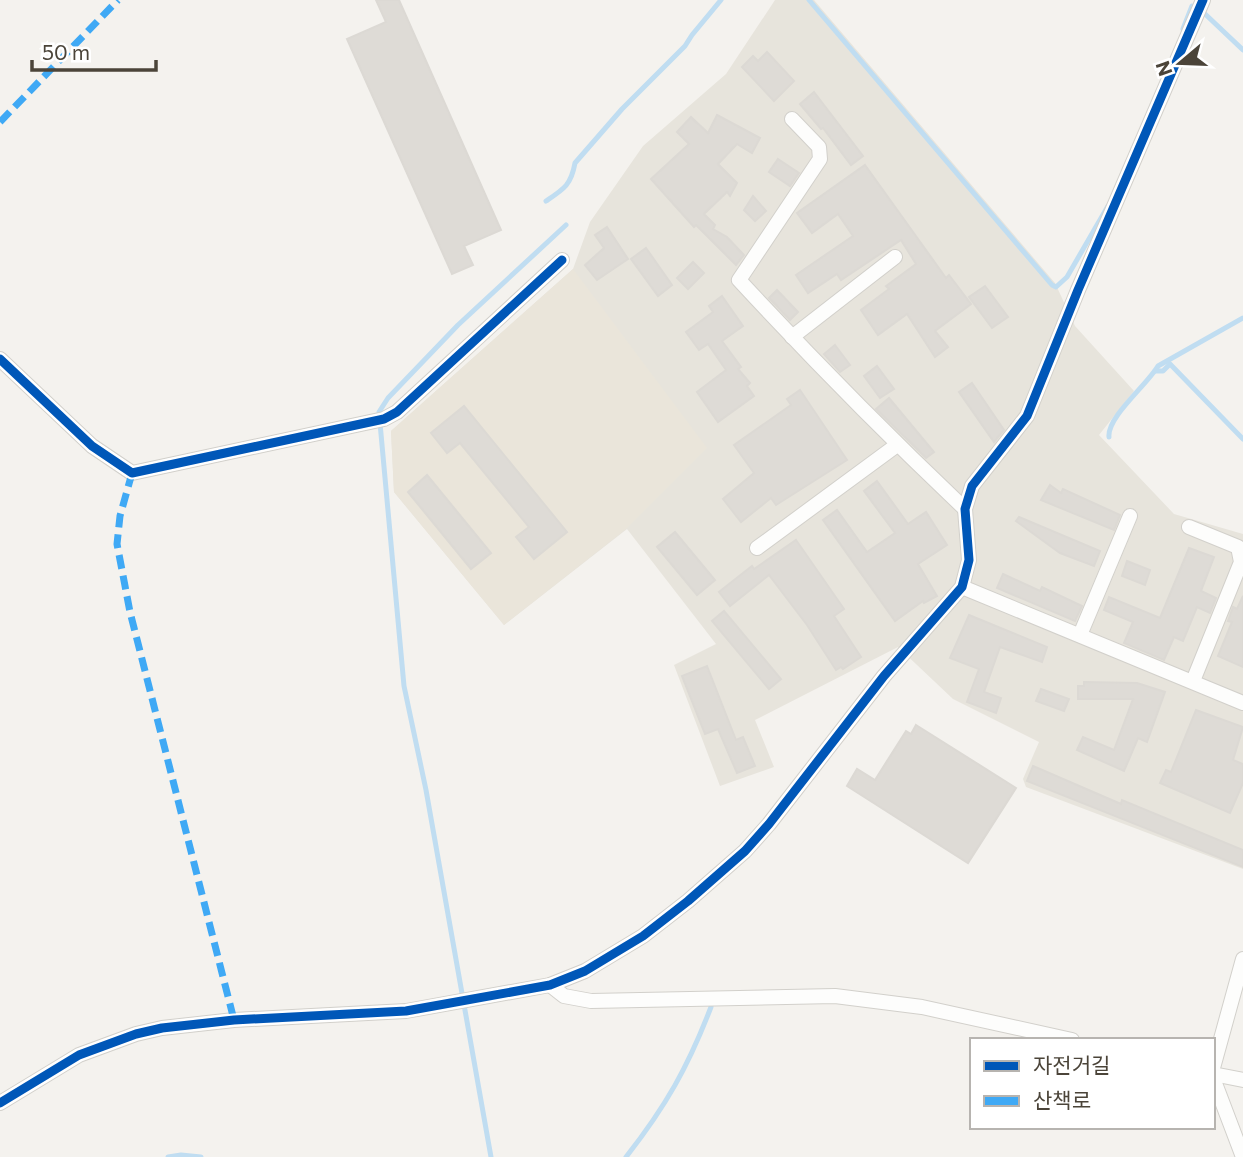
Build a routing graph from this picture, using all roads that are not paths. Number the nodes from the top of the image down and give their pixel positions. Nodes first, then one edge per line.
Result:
1 (1203, 0) edge
2 (792, 119) dead end
3 (895, 257) dead end
4 (562, 260) dead end
5 (792, 337) junction
6 (0, 359) edge
7 (897, 445) junction
8 (965, 509) junction
9 (1130, 516) dead end
10 (1189, 527) dead end
11 (757, 548) dead end
12 (962, 587) junction
13 (1080, 635) junction
14 (1193, 681) junction
15 (1243, 704) edge
16 (1243, 959) edge
17 (550, 985) junction
18 (1063, 1038) edge
19 (1215, 1061) edge
20 (1215, 1076) edge
21 (1243, 1080) edge
22 (1215, 1081) edge
23 (0, 1103) edge
24 (1243, 1157) edge

1 - 8 street
2 - 5 street
3 - 5 street
4 - 6 street
5 - 7 street
7 - 8 street
7 - 11 street
8 - 12 street
9 - 13 street
10 - 14 street
12 - 13 street
12 - 17 street
13 - 14 street
14 - 15 street
16 - 19 street
17 - 18 street
17 - 23 street
20 - 21 street
22 - 24 street

